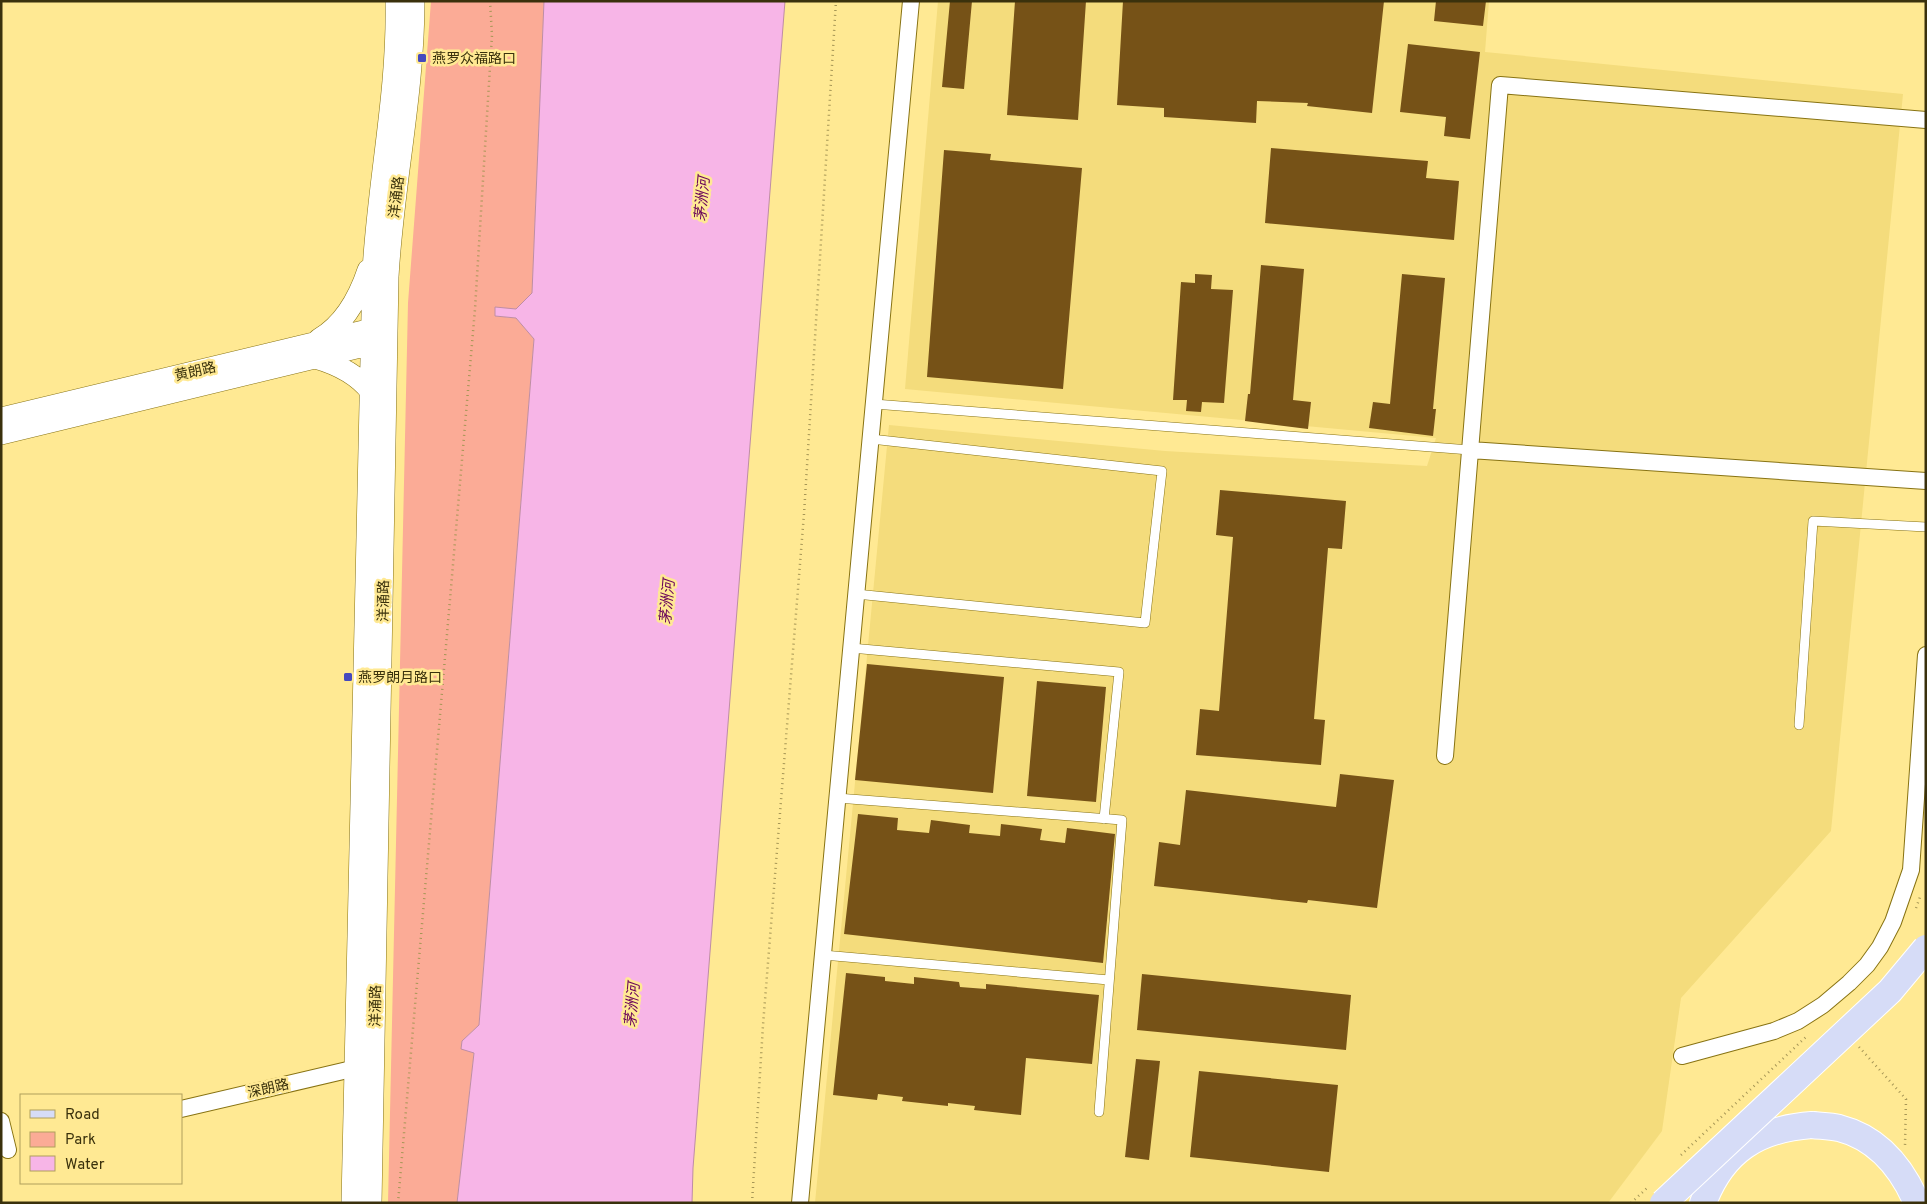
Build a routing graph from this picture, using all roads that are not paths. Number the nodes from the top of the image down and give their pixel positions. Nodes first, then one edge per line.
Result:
1 (396, 1) edge
2 (414, 1) edge
3 (912, 1) edge
4 (1926, 120) edge
5 (374, 246) junction
6 (380, 337) junction
7 (314, 350) junction
8 (372, 392) junction
9 (874, 404) junction
10 (1, 418) edge
11 (1, 434) edge
12 (871, 439) junction
13 (1470, 450) junction
14 (1926, 481) edge
15 (1926, 527) edge
16 (856, 594) junction
17 (851, 648) junction
18 (1926, 655) edge
19 (1799, 725) dead end
20 (1445, 756) dead end
21 (837, 798) junction
22 (1104, 819) junction
23 (1926, 948) edge
24 (822, 955) junction
25 (1109, 980) junction
26 (1682, 1056) dead end
27 (356, 1068) junction
28 (182, 1109) edge
29 (1099, 1112) dead end
30 (1, 1121) edge
31 (10, 1149) edge
32 (1658, 1193) edge
33 (352, 1203) edge
34 (371, 1203) edge
35 (800, 1203) edge
36 (1703, 1203) edge
37 (1918, 1203) edge

1 - 5 street, 洋涌路
2 - 6 street, 洋涌路
3 - 9 street
4 - 13 street
5 - 6 street, 洋涌路
5 - 7 street
6 - 7 street, 黄朗路
6 - 8 street, 洋涌路
6 - 34 street, 洋涌路
7 - 8 street
7 - 10 street, 黄朗路
7 - 11 street, 黄朗路
8 - 27 street, 洋涌路
9 - 12 street
9 - 13 lane
12 - 16 street
12 - 16 lane
13 - 14 street
13 - 20 street
15 - 19 lane
16 - 17 street
17 - 21 street
17 - 22 lane
18 - 26 street
21 - 22 lane
21 - 24 street
22 - 25 lane
23 - 32 main road, bridge
24 - 25 lane
24 - 35 street
25 - 29 lane
27 - 28 street, 深朗路
27 - 33 street, 洋涌路
30 - 31 street
36 - 37 main road, bridge

